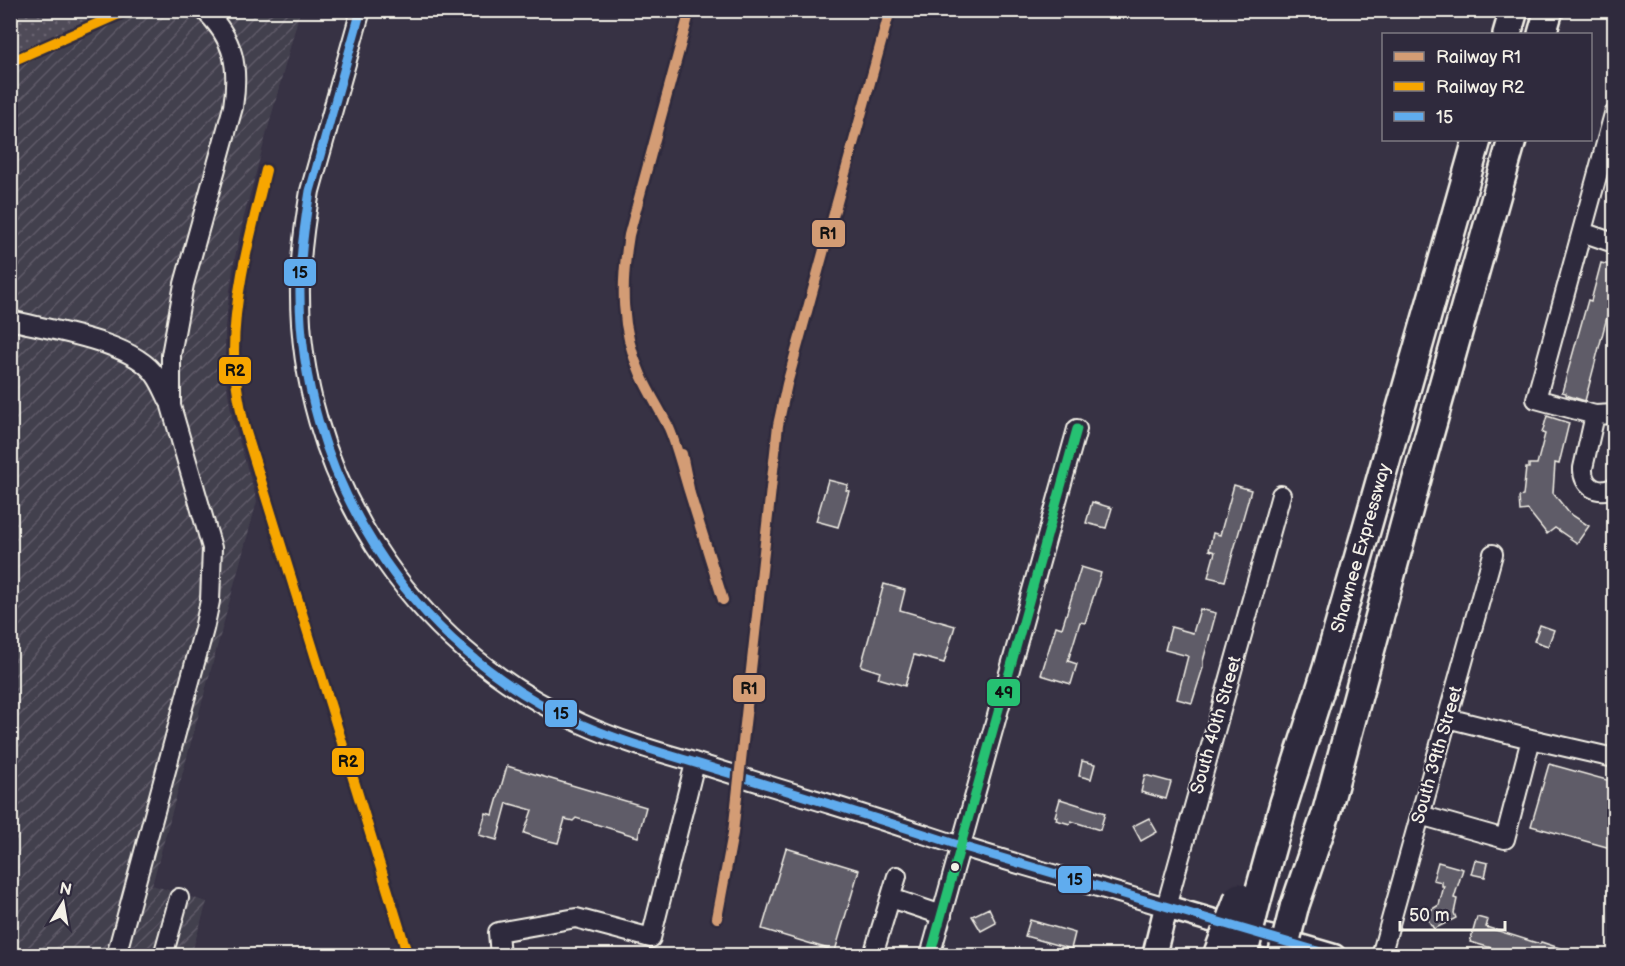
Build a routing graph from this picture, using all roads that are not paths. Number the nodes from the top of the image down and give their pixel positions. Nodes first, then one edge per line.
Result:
1 (204, 10) edge
2 (361, 10) edge
3 (1514, 10) edge
4 (1549, 10) edge
5 (1507, 33) edge
6 (1542, 33) edge
7 (1614, 114) edge
8 (1477, 141) edge
9 (1512, 141) edge
10 (1582, 232) junction
11 (1614, 243) edge
12 (10, 320) edge
13 (171, 406) junction
14 (1614, 414) edge
15 (1595, 415) junction
16 (1077, 429) dead end
17 (1614, 487) edge
18 (1281, 495) dead end
19 (1493, 554) dead end
20 (1447, 718) junction
21 (1530, 739) junction
22 (1614, 758) edge
23 (695, 763) junction
24 (1420, 815) junction
25 (961, 846) junction
26 (897, 876) dead end
27 (179, 898) dead end
28 (891, 898) junction
29 (1248, 899) junction
30 (1166, 907) junction
31 (1301, 910) junction
32 (942, 915) junction
33 (650, 947) edge
34 (874, 952) dead end
35 (116, 956) edge
36 (163, 956) edge
37 (500, 956) edge
38 (930, 956) edge
39 (1155, 956) edge
40 (1217, 956) edge
41 (1243, 956) edge
42 (1282, 956) edge
43 (1301, 956) edge
44 (1334, 956) edge
45 (1381, 956) edge

1 - 13 street
2 - 23 street
3 - 5 highway
4 - 6 highway
7 - 10 street
8 - 29 highway, Shawnee Expressway
9 - 31 highway, Shawnee Expressway
10 - 11 street
10 - 15 street
12 - 13 street
13 - 35 street
14 - 15 street
15 - 17 street
16 - 25 street
18 - 30 street, South 40th Street
19 - 20 street, South 39th Street
20 - 21 street
20 - 24 street, South 39th Street
21 - 22 street
21 - 24 street
23 - 25 street
23 - 33 street
24 - 45 street, South 39th Street
25 - 30 street
25 - 32 street
26 - 28 street
27 - 36 street
28 - 32 street
28 - 34 street
29 - 40 highway, bridge
29 - 41 highway, bridge
30 - 39 main road, South 40th Street
30 - 44 main road
31 - 42 highway, Shawnee Expressway, bridge
31 - 43 highway
32 - 38 street
33 - 37 street

